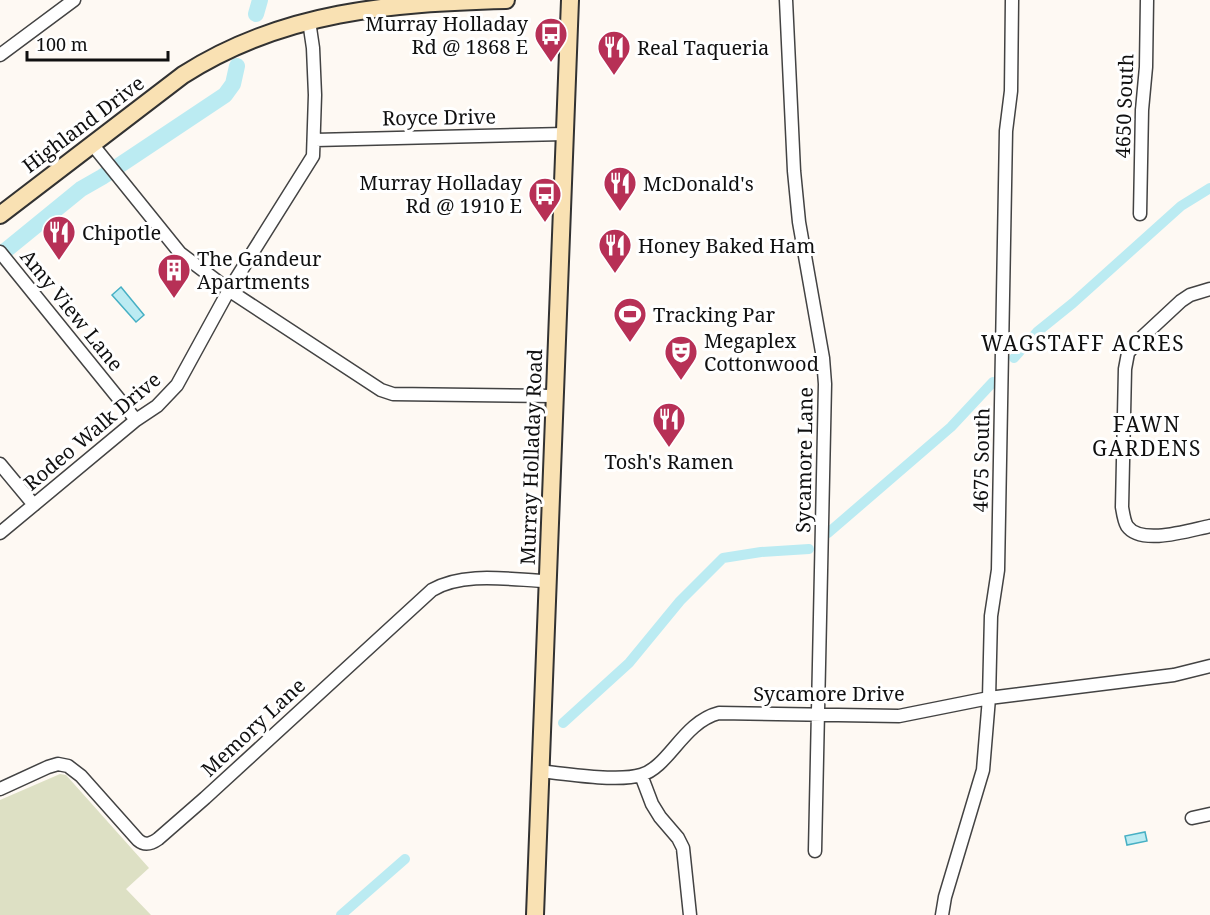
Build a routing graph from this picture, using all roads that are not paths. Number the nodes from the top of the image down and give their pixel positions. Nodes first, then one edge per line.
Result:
1 (74, 0) edge
2 (506, 0) edge
3 (570, 0) edge
4 (786, 0) edge
5 (1012, 0) edge
6 (1147, 0) edge
7 (309, 21) junction
8 (0, 55) edge
9 (565, 134) junction
10 (315, 140) junction
11 (92, 144) junction
12 (1140, 213) dead end
13 (0, 215) edge
14 (3, 256) edge
15 (229, 290) junction
16 (1210, 290) edge
17 (555, 396) junction
18 (136, 420) junction
19 (0, 464) edge
20 (34, 505) junction
21 (1210, 526) edge
22 (0, 533) edge
23 (548, 581) junction
24 (1210, 666) edge
25 (989, 698) junction
26 (819, 715) junction
27 (540, 771) junction
28 (641, 775) junction
29 (0, 789) edge
30 (1210, 814) edge
31 (1192, 818) dead end
32 (815, 851) dead end
33 (535, 915) edge
34 (690, 915) edge
35 (942, 915) edge

1 - 8 street
2 - 7 main road, Highland Drive
3 - 9 main road, Murray Holladay Road
4 - 26 street, Sycamore Lane
5 - 25 street, 4675 South
6 - 12 street, 4650 South
7 - 10 street, Rodeo Walk Drive
7 - 11 main road, Highland Drive
9 - 10 street, Royce Drive
9 - 17 main road, Murray Holladay Road
10 - 15 street, Rodeo Walk Drive
11 - 13 main road, Highland Drive
11 - 15 street
14 - 18 street, Amy View Lane
15 - 17 street
15 - 18 street, Rodeo Walk Drive
16 - 21 street
17 - 23 main road, Murray Holladay Road
18 - 20 street, Rodeo Walk Drive
19 - 20 street
20 - 22 street, Rodeo Walk Drive
23 - 27 main road, Murray Holladay Road
23 - 29 street, Memory Lane
24 - 25 street, Sycamore Drive
25 - 26 street, Sycamore Drive
25 - 35 street, 4675 South
26 - 28 street, Sycamore Drive
26 - 32 street, Sycamore Lane
27 - 28 street
27 - 33 main road, Murray Holladay Road
28 - 34 street
30 - 31 street

